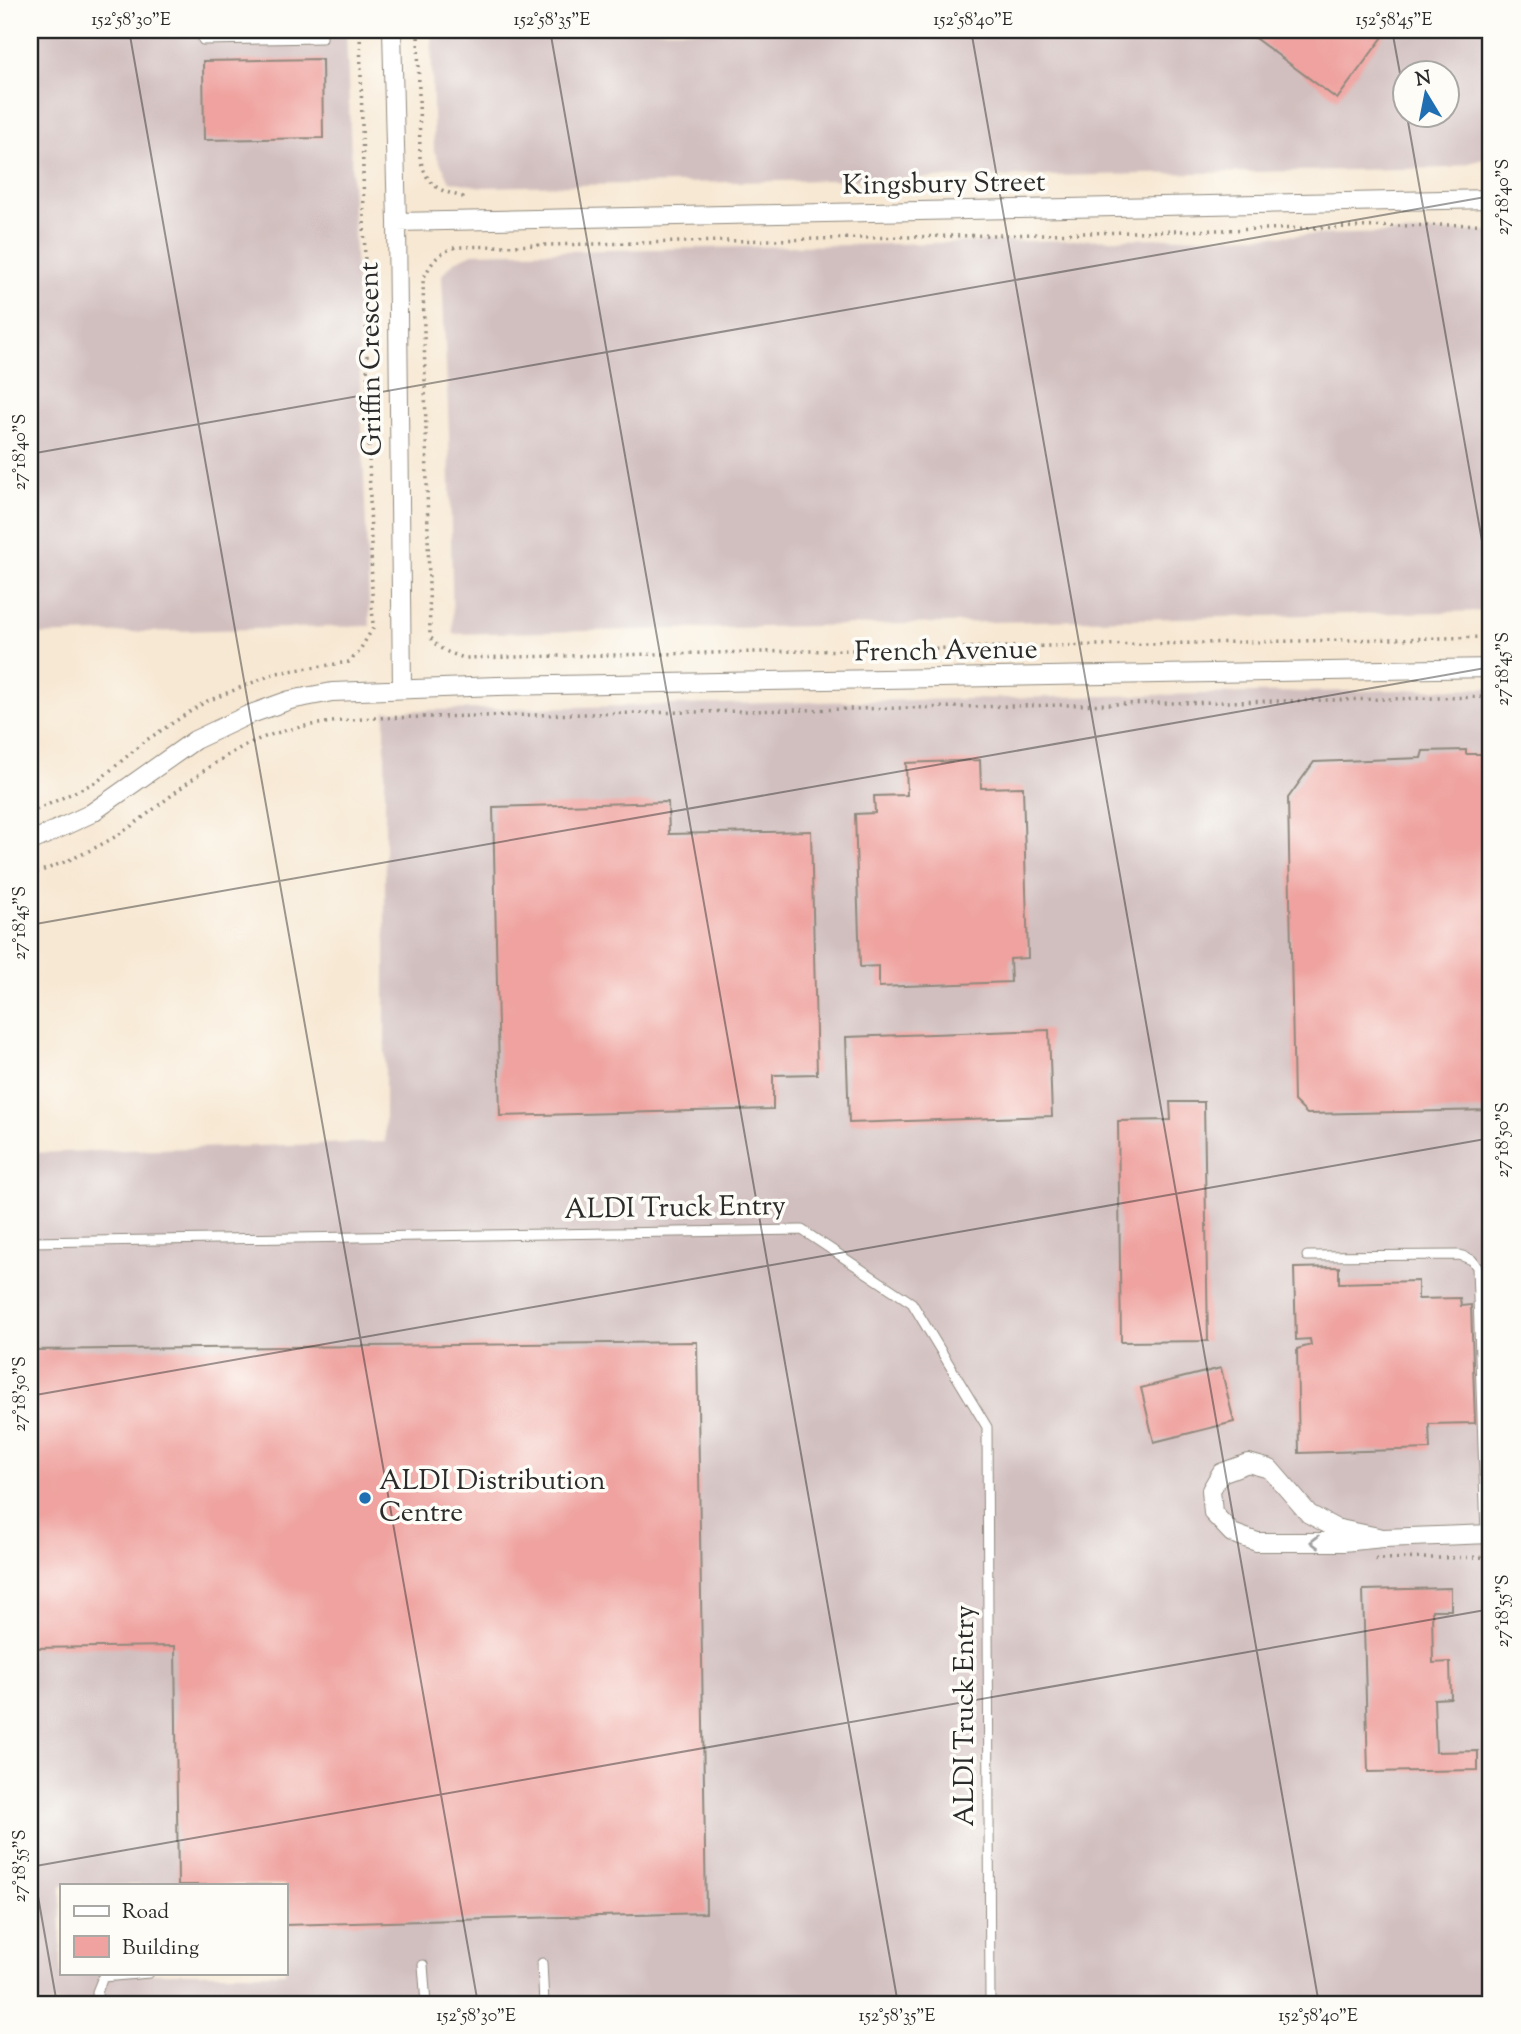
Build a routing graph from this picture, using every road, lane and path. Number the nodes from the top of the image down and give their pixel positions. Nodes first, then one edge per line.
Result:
1 (322, 30) edge
2 (360, 30) edge
3 (392, 30) edge
4 (418, 30) edge
5 (203, 40) dead end
6 (1491, 199) edge
7 (463, 201) dead end
8 (397, 222) junction
9 (1491, 224) edge
10 (464, 239) dead end
11 (465, 247) junction
12 (377, 636) dead end
13 (425, 636) dead end
14 (430, 636) junction
15 (1491, 637) edge
16 (1491, 668) edge
17 (402, 688) junction
18 (1491, 696) edge
19 (30, 842) edge
20 (30, 875) edge
21 (30, 1242) edge
22 (1307, 1256) dead end
23 (1488, 1534) edge
24 (1384, 1538) junction
25 (542, 1963) dead end
26 (423, 1965) dead end
27 (138, 1974) edge
28 (98, 2004) edge
29 (426, 2004) edge
30 (544, 2004) edge
31 (990, 2004) edge

1 - 5 lane
2 - 12 path
3 - 8 street, Griffin Crescent
4 - 7 path
6 - 8 street, Kingsbury Street
8 - 17 street, Griffin Crescent
9 - 11 path
10 - 11 path
11 - 14 path
13 - 14 path
14 - 15 path
16 - 17 street, French Avenue
17 - 19 street, French Avenue
18 - 20 path
21 - 31 lane, ALDI Truck Entry
22 - 23 lane
23 - 24 street
24 -> 24 street
25 - 30 lane
26 - 29 lane
27 - 28 lane

